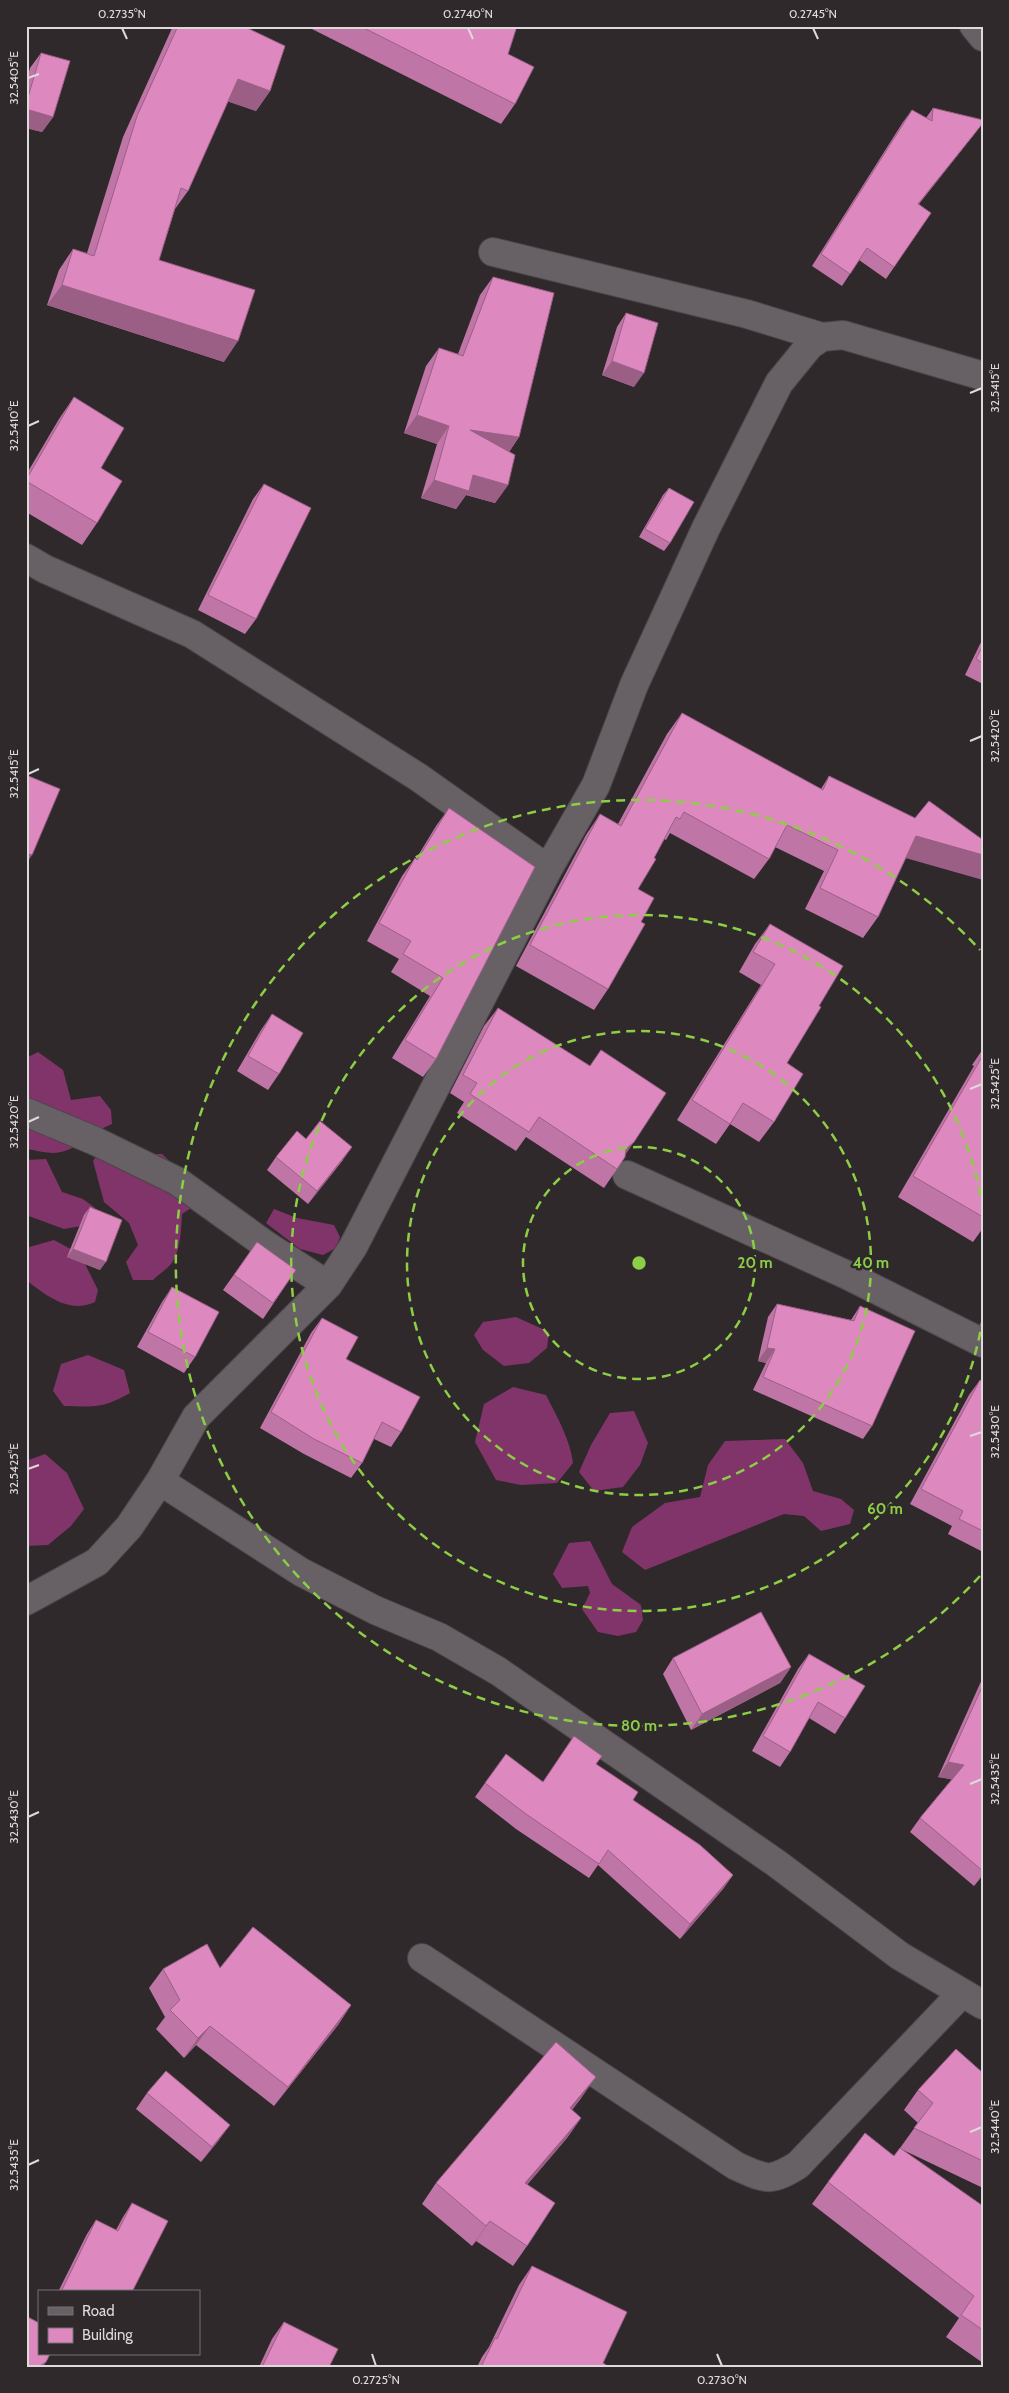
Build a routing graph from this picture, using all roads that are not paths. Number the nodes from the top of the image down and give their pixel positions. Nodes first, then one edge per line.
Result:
1 (974, 26) edge
2 (983, 37) edge
3 (494, 252) dead end
4 (822, 337) junction
5 (983, 376) edge
6 (26, 558) edge
7 (548, 869) junction
8 (26, 1112) edge
9 (627, 1175) edge
10 (328, 1285) junction
11 (983, 1343) edge
12 (160, 1481) junction
13 (26, 1601) edge
14 (422, 1958) dead end
15 (972, 1999) edge

1 - 2 street
3 - 4 street
4 - 5 street
4 - 7 street
6 - 7 street
7 - 10 street
8 - 10 street
9 - 11 street
10 - 12 street
12 - 13 street
12 - 15 street
14 - 15 street

